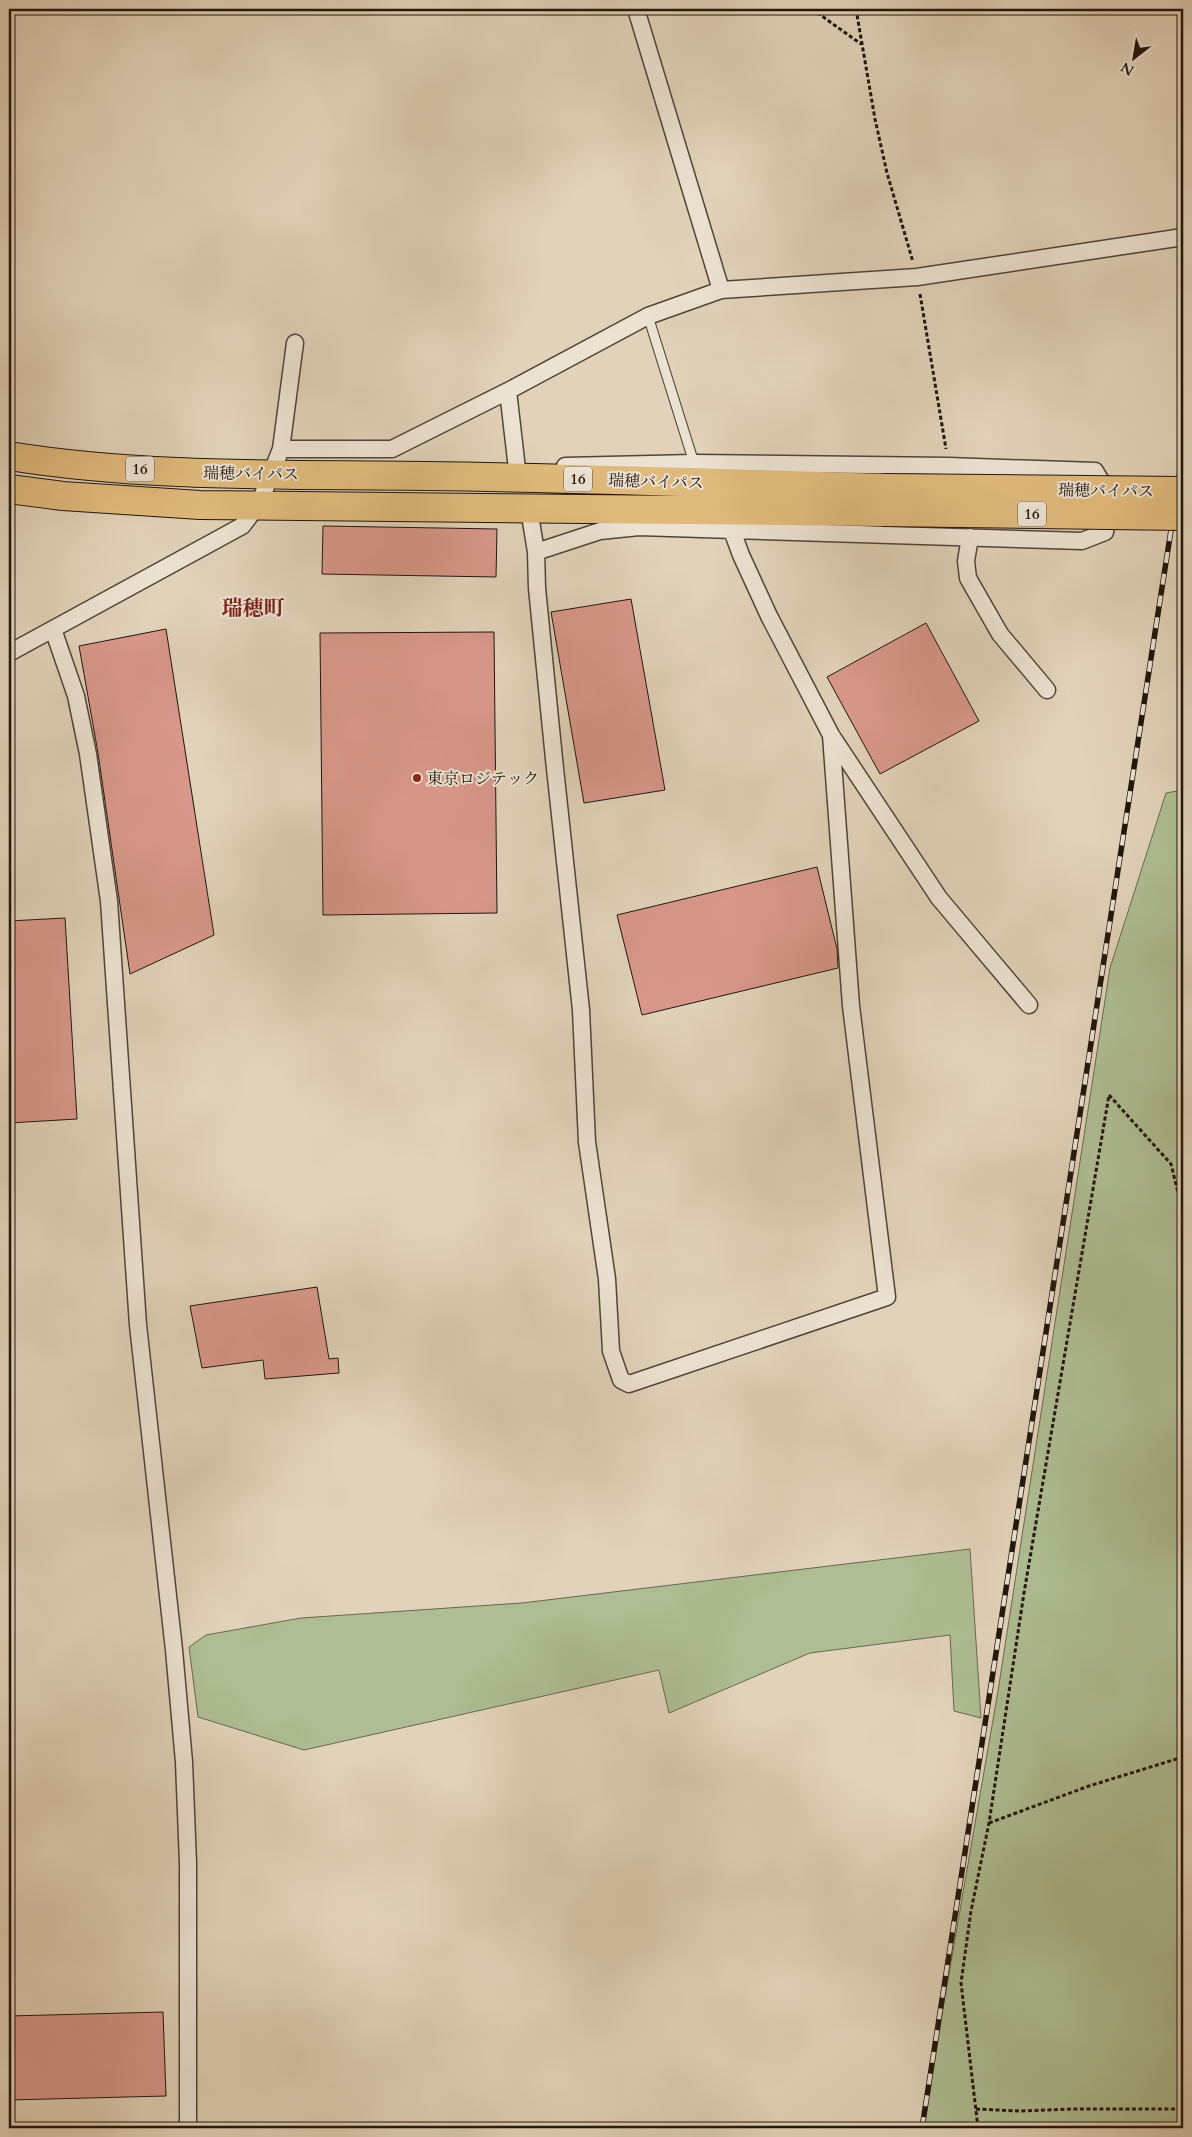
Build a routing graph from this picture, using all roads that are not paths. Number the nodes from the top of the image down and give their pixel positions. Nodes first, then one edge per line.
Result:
1 (636, 9) edge
2 (1183, 237) edge
3 (720, 290) junction
4 (648, 316) junction
5 (295, 343) dead end
6 (508, 391) junction
7 (281, 449) junction
8 (9, 456) edge
9 (694, 463) junction
10 (506, 473) junction
11 (271, 474) junction
12 (9, 489) edge
13 (1183, 491) edge
14 (883, 500) junction
15 (259, 504) junction
16 (529, 509) junction
17 (1183, 516) edge
18 (731, 528) junction
19 (970, 537) junction
20 (536, 552) junction
21 (53, 629) junction
22 (9, 653) edge
23 (1047, 690) dead end
24 (831, 735) junction
25 (1029, 1006) dead end
26 (188, 2128) edge

1 - 3 street
2 - 3 street
3 - 4 street
4 - 6 street
4 - 9 lane
5 - 7 street
6 - 7 street
6 - 10 street
7 - 11 street
8 - 11 highway, 瑞穂バイパス / 16
9 - 10 street
9 - 19 street
10 - 11 highway, 瑞穂バイパス / 16
10 - 14 highway, 瑞穂バイパス / 16
11 - 15 street
12 - 15 highway, 瑞穂バイパス / 16
13 - 14 highway, 瑞穂バイパス / 16, bridge
14 - 16 highway, 瑞穂バイパス / 16
14 - 17 highway, 瑞穂バイパス / 16, bridge
15 - 16 highway, 瑞穂バイパス / 16
15 - 21 street
16 - 20 street
18 - 19 street
18 - 20 street
18 - 24 street
19 - 23 street
20 - 24 street
21 - 22 street
21 - 26 street
24 - 25 street

